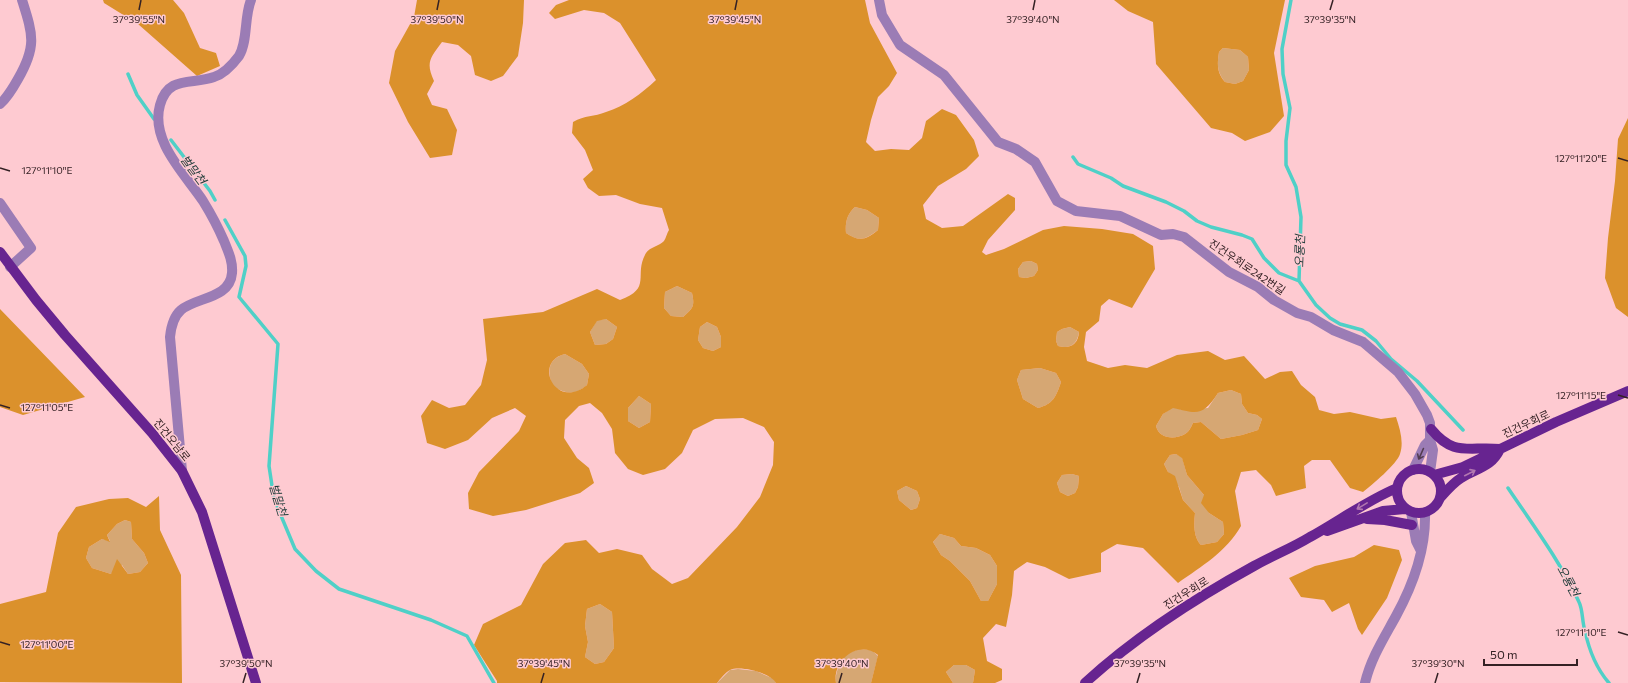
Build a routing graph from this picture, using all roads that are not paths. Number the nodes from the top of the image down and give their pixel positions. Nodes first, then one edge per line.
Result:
1 (22, 0) edge
2 (251, 0) edge
3 (879, 0) edge
4 (0, 104) edge
5 (0, 203) edge
6 (0, 252) edge
7 (10, 267) junction
8 (1628, 391) edge
9 (1431, 429) junction
10 (1430, 440) junction
11 (1500, 449) junction
12 (1414, 470) junction
13 (182, 471) junction
14 (1432, 473) junction
15 (1397, 488) junction
16 (1440, 498) junction
17 (1408, 511) junction
18 (1425, 513) junction
19 (1363, 519) junction
20 (1412, 525) junction
21 (1310, 537) junction
22 (1421, 551) junction
23 (256, 683) edge
24 (1085, 683) edge
25 (1365, 683) edge

1 - 4 street
2 - 13 street
3 - 9 street, 진건우회로242번길
5 - 7 street
6 - 7 main road, 진건오남로
7 - 13 main road, 진건오남로
8 - 11 main road, 진건우회로
9 - 10 street, 진건우회로242번길
9 - 11 main road
10 -> 12 street, 진건우회로242번길
10 - 14 street, 진건우회로242번길
11 - 14 main road, 진건우회로
16 -> 11 main road, 진건우회로
12 - 14 main road, 진건우회로
12 - 15 main road, 진건우회로
13 - 23 main road, 진건오남로
14 - 16 main road
15 - 17 main road
15 -> 21 main road, 진건우회로
16 - 18 main road, 진건우회로
17 - 18 main road, 진건우회로
17 - 19 main road, 진건우회로
17 - 20 street
18 - 22 street
19 - 20 main road
19 - 21 main road, 진건우회로
20 - 22 street
21 - 24 main road, 진건우회로
22 - 25 street

